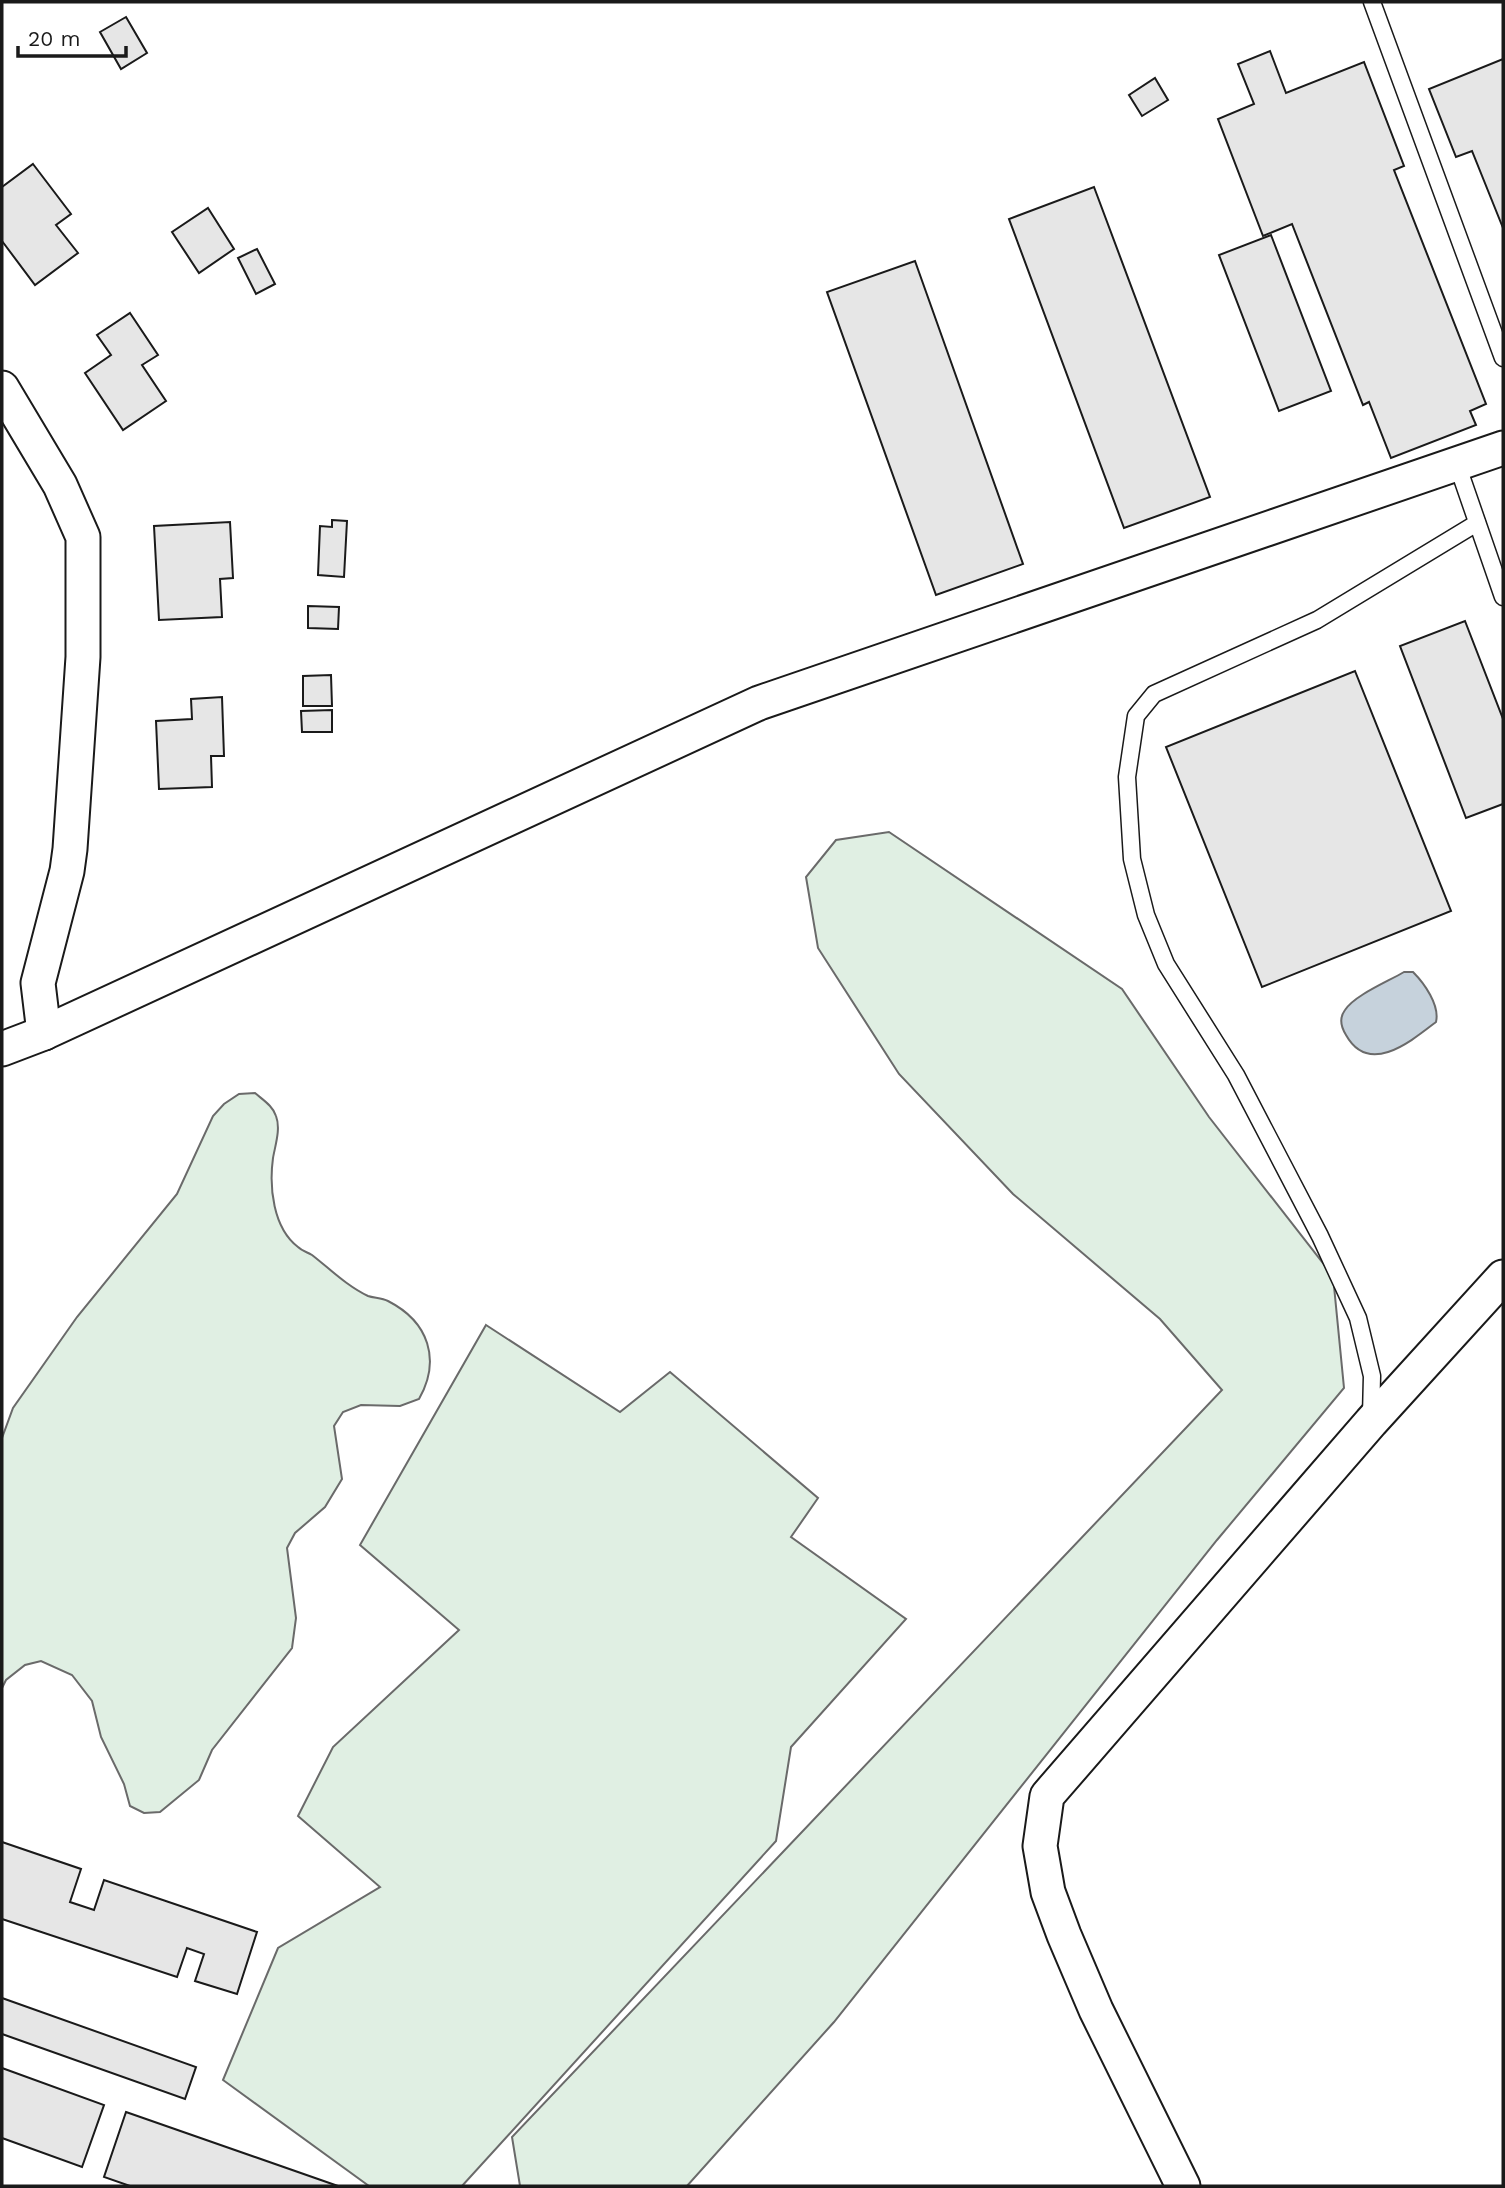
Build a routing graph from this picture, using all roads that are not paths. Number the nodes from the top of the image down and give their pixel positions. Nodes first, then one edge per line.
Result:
1 (1372, 2) edge
2 (1503, 359) edge
3 (2, 388) edge
4 (1503, 448) edge
5 (1457, 464) junction
6 (1477, 523) junction
7 (1503, 597) edge
8 (44, 1033) junction
9 (2, 1049) edge
10 (1503, 1277) edge
11 (1371, 1422) junction
12 (1183, 2186) edge

1 - 2 lane
3 - 8 street
4 - 5 street
5 - 6 lane
5 - 8 street
6 - 7 lane
6 - 11 lane
8 - 9 street
10 - 11 street
11 - 12 street

